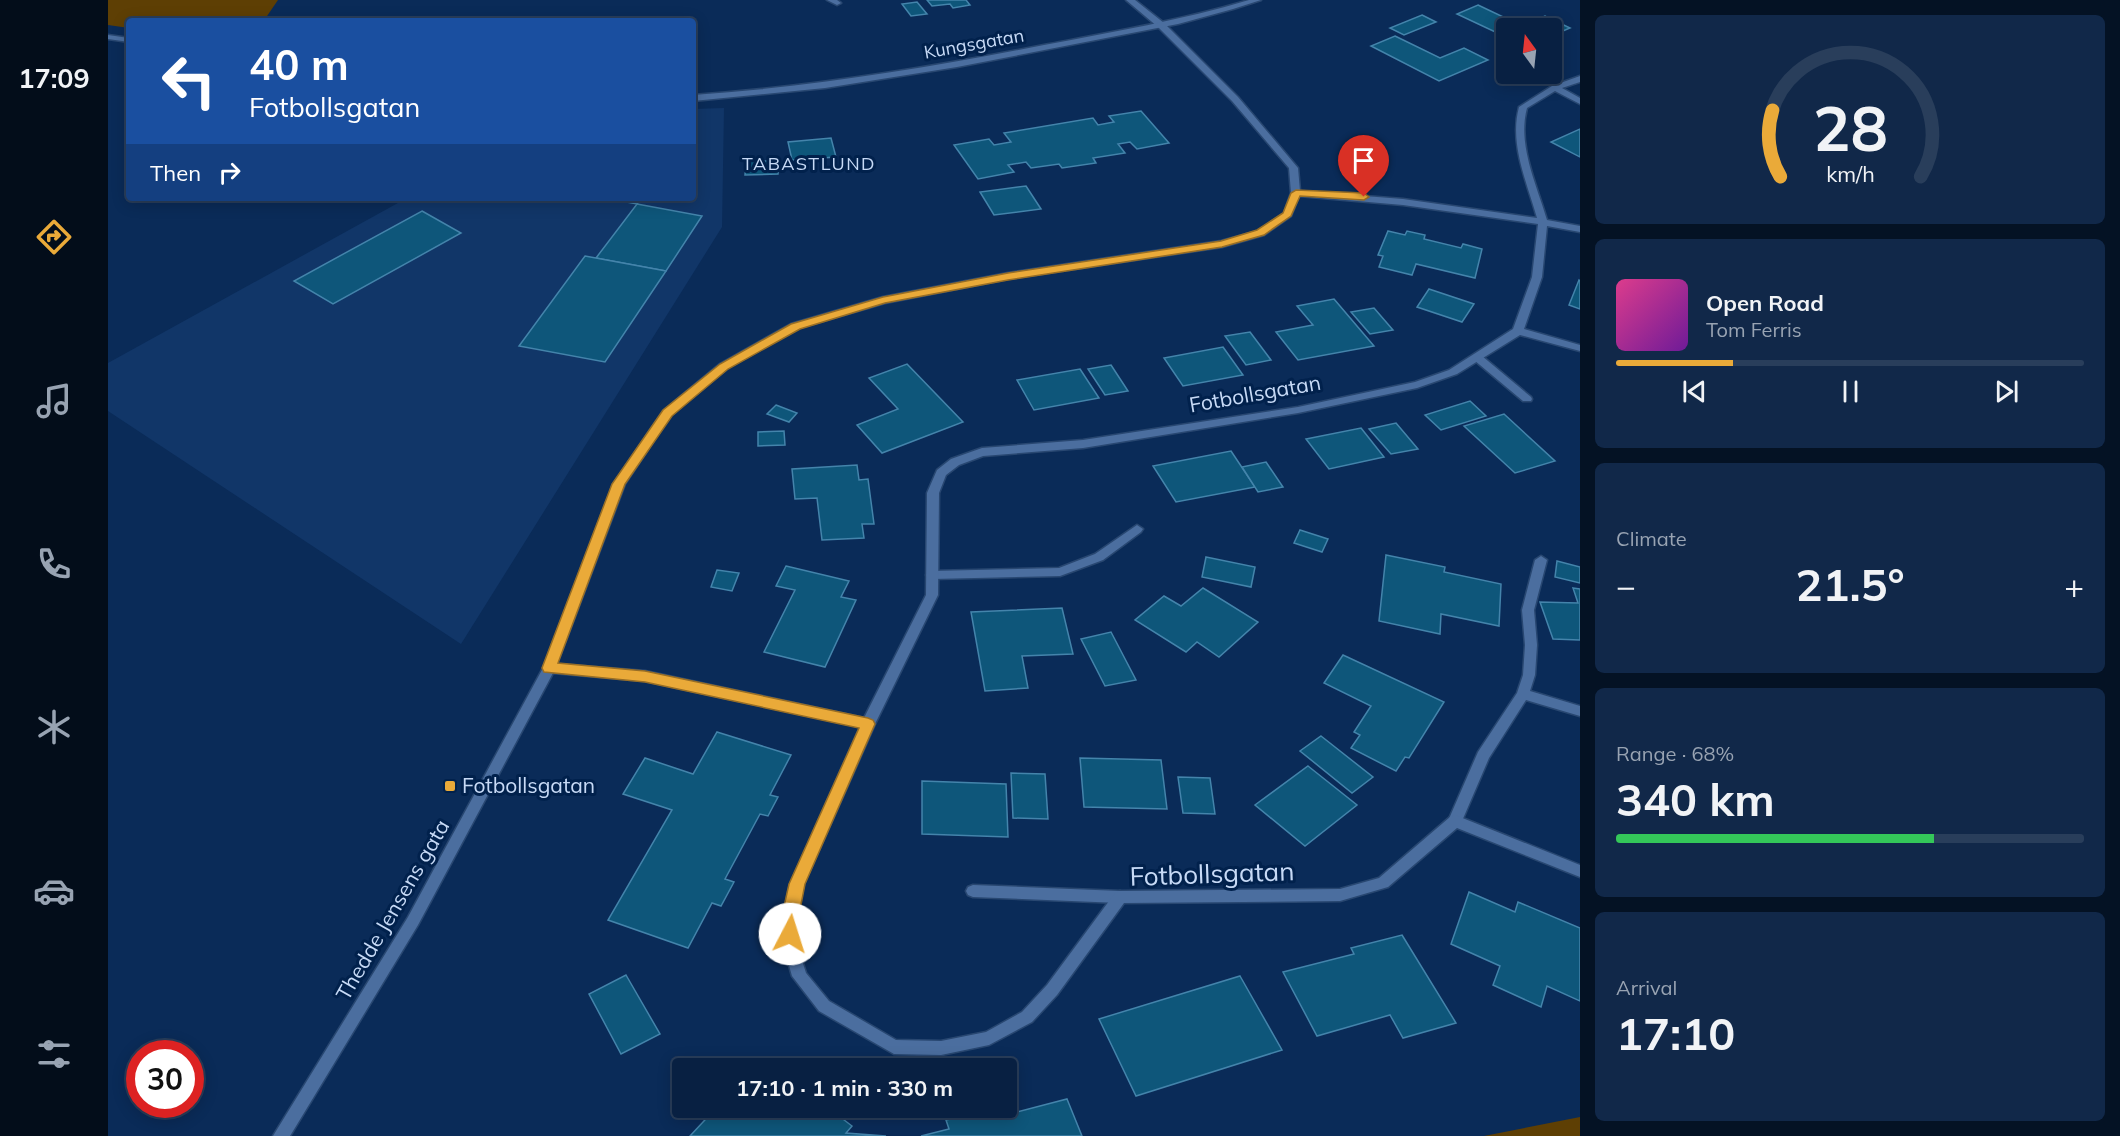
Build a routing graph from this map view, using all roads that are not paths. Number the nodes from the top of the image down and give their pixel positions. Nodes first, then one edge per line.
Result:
1 (1130, 0) edge
2 (1257, 0) edge
3 (1161, 25) junction
4 (108, 37) edge
5 (126, 40) edge
6 (1580, 79) edge
7 (1555, 88) junction
8 (696, 98) edge
9 (1580, 101) edge
10 (1296, 193) junction
11 (1543, 222) junction
12 (1580, 229) edge
13 (1518, 331) junction
14 (1580, 348) edge
15 (1479, 358) junction
16 (1527, 399) dead end
17 (1137, 529) dead end
18 (1541, 560) dead end
19 (932, 575) junction
20 (549, 668) junction
21 (1523, 694) junction
22 (1580, 711) edge
23 (868, 724) junction
24 (1455, 820) junction
25 (1580, 871) edge
26 (973, 891) dead end
27 (1120, 897) junction
28 (281, 1136) edge

1 - 3 street
2 - 3 street, Kungsgatan
3 - 8 street, Kungsgatan
3 - 10 street
4 - 5 street
6 - 7 street
7 - 9 street
7 - 11 street
10 - 11 street
10 - 20 street, Thedde Jensens gata
11 - 12 street
11 - 13 street
13 - 14 street
13 - 15 street, Fotbollsgatan
15 - 16 street
15 - 19 street, Fotbollsgatan
17 - 19 street
18 - 21 street, Fotbollsgatan
19 - 23 street, Fotbollsgatan
20 - 23 street
20 - 28 street, Thedde Jensens gata
21 - 22 street
21 - 24 street, Fotbollsgatan
23 - 27 street, Fotbollsgatan
24 - 25 street
24 - 27 street, Fotbollsgatan
26 - 27 street

